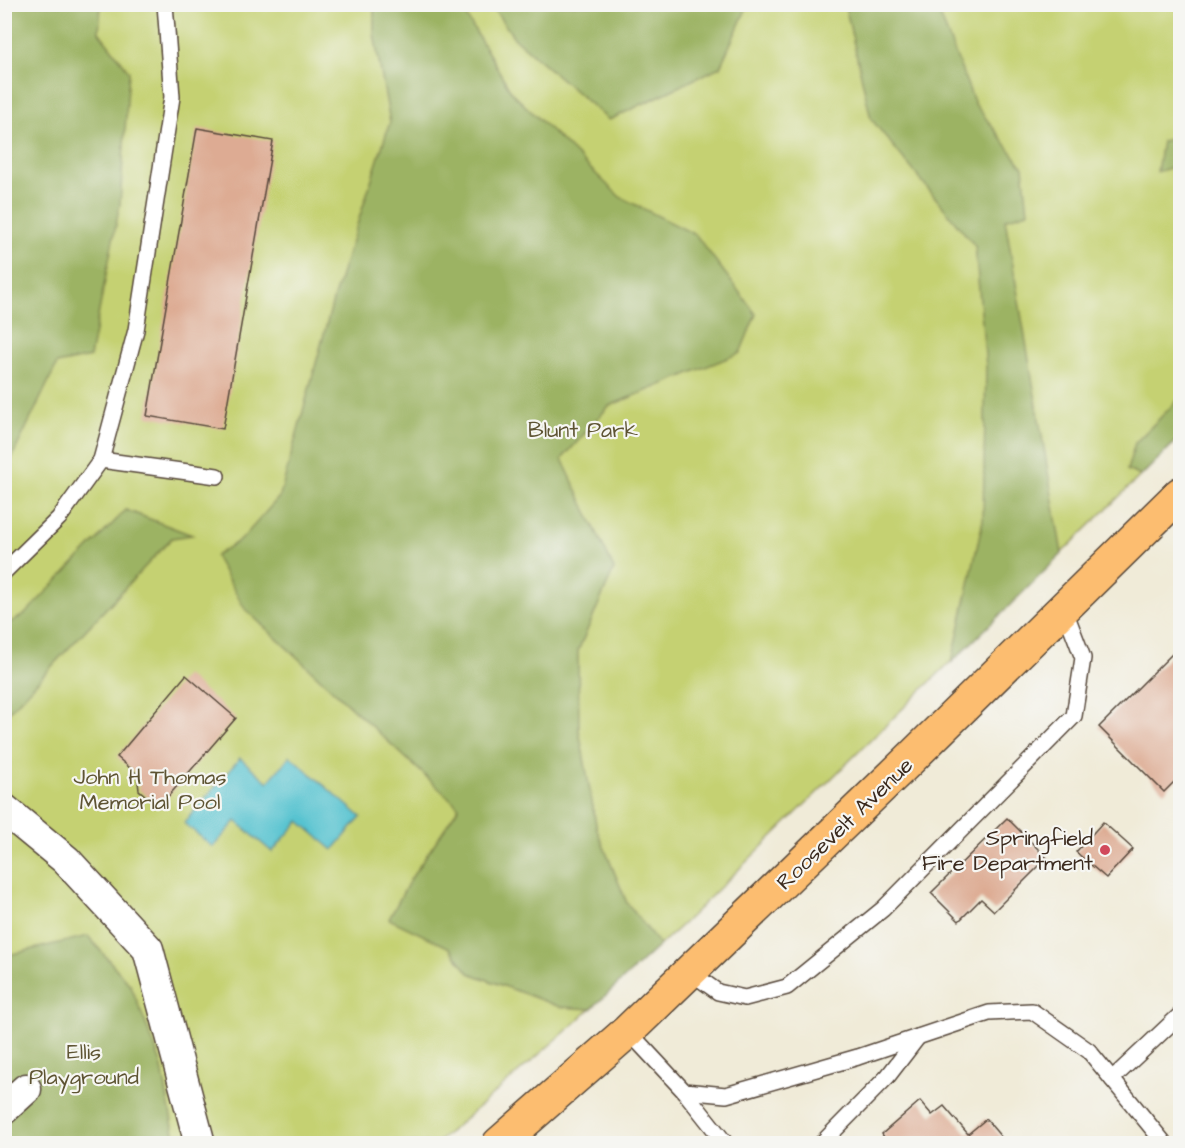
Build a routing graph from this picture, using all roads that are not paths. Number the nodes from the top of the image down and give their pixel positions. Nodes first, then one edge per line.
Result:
1 (165, 4) edge
2 (101, 460) junction
3 (217, 476) dead end
4 (1180, 494) edge
5 (4, 572) edge
6 (1064, 608) junction
7 (4, 809) edge
8 (690, 972) junction
9 (1180, 1015) edge
10 (628, 1031) junction
11 (918, 1037) junction
12 (1112, 1079) junction
13 (26, 1089) dead end
14 (684, 1091) junction
15 (4, 1109) edge
16 (200, 1143) edge
17 (499, 1143) edge
18 (726, 1143) edge
19 (821, 1143) edge
20 (1165, 1143) edge

1 - 2 lane
2 - 3 lane
2 - 5 lane
4 - 6 main road, Roosevelt Avenue
6 - 8 main road, Roosevelt Avenue
6 - 8 lane
7 - 16 street
8 - 10 main road, Roosevelt Avenue
9 - 12 lane
10 - 14 lane
10 - 17 main road, Roosevelt Avenue
11 - 12 lane
11 - 14 lane
11 - 19 lane
12 - 20 lane
13 - 15 street
14 - 18 lane

